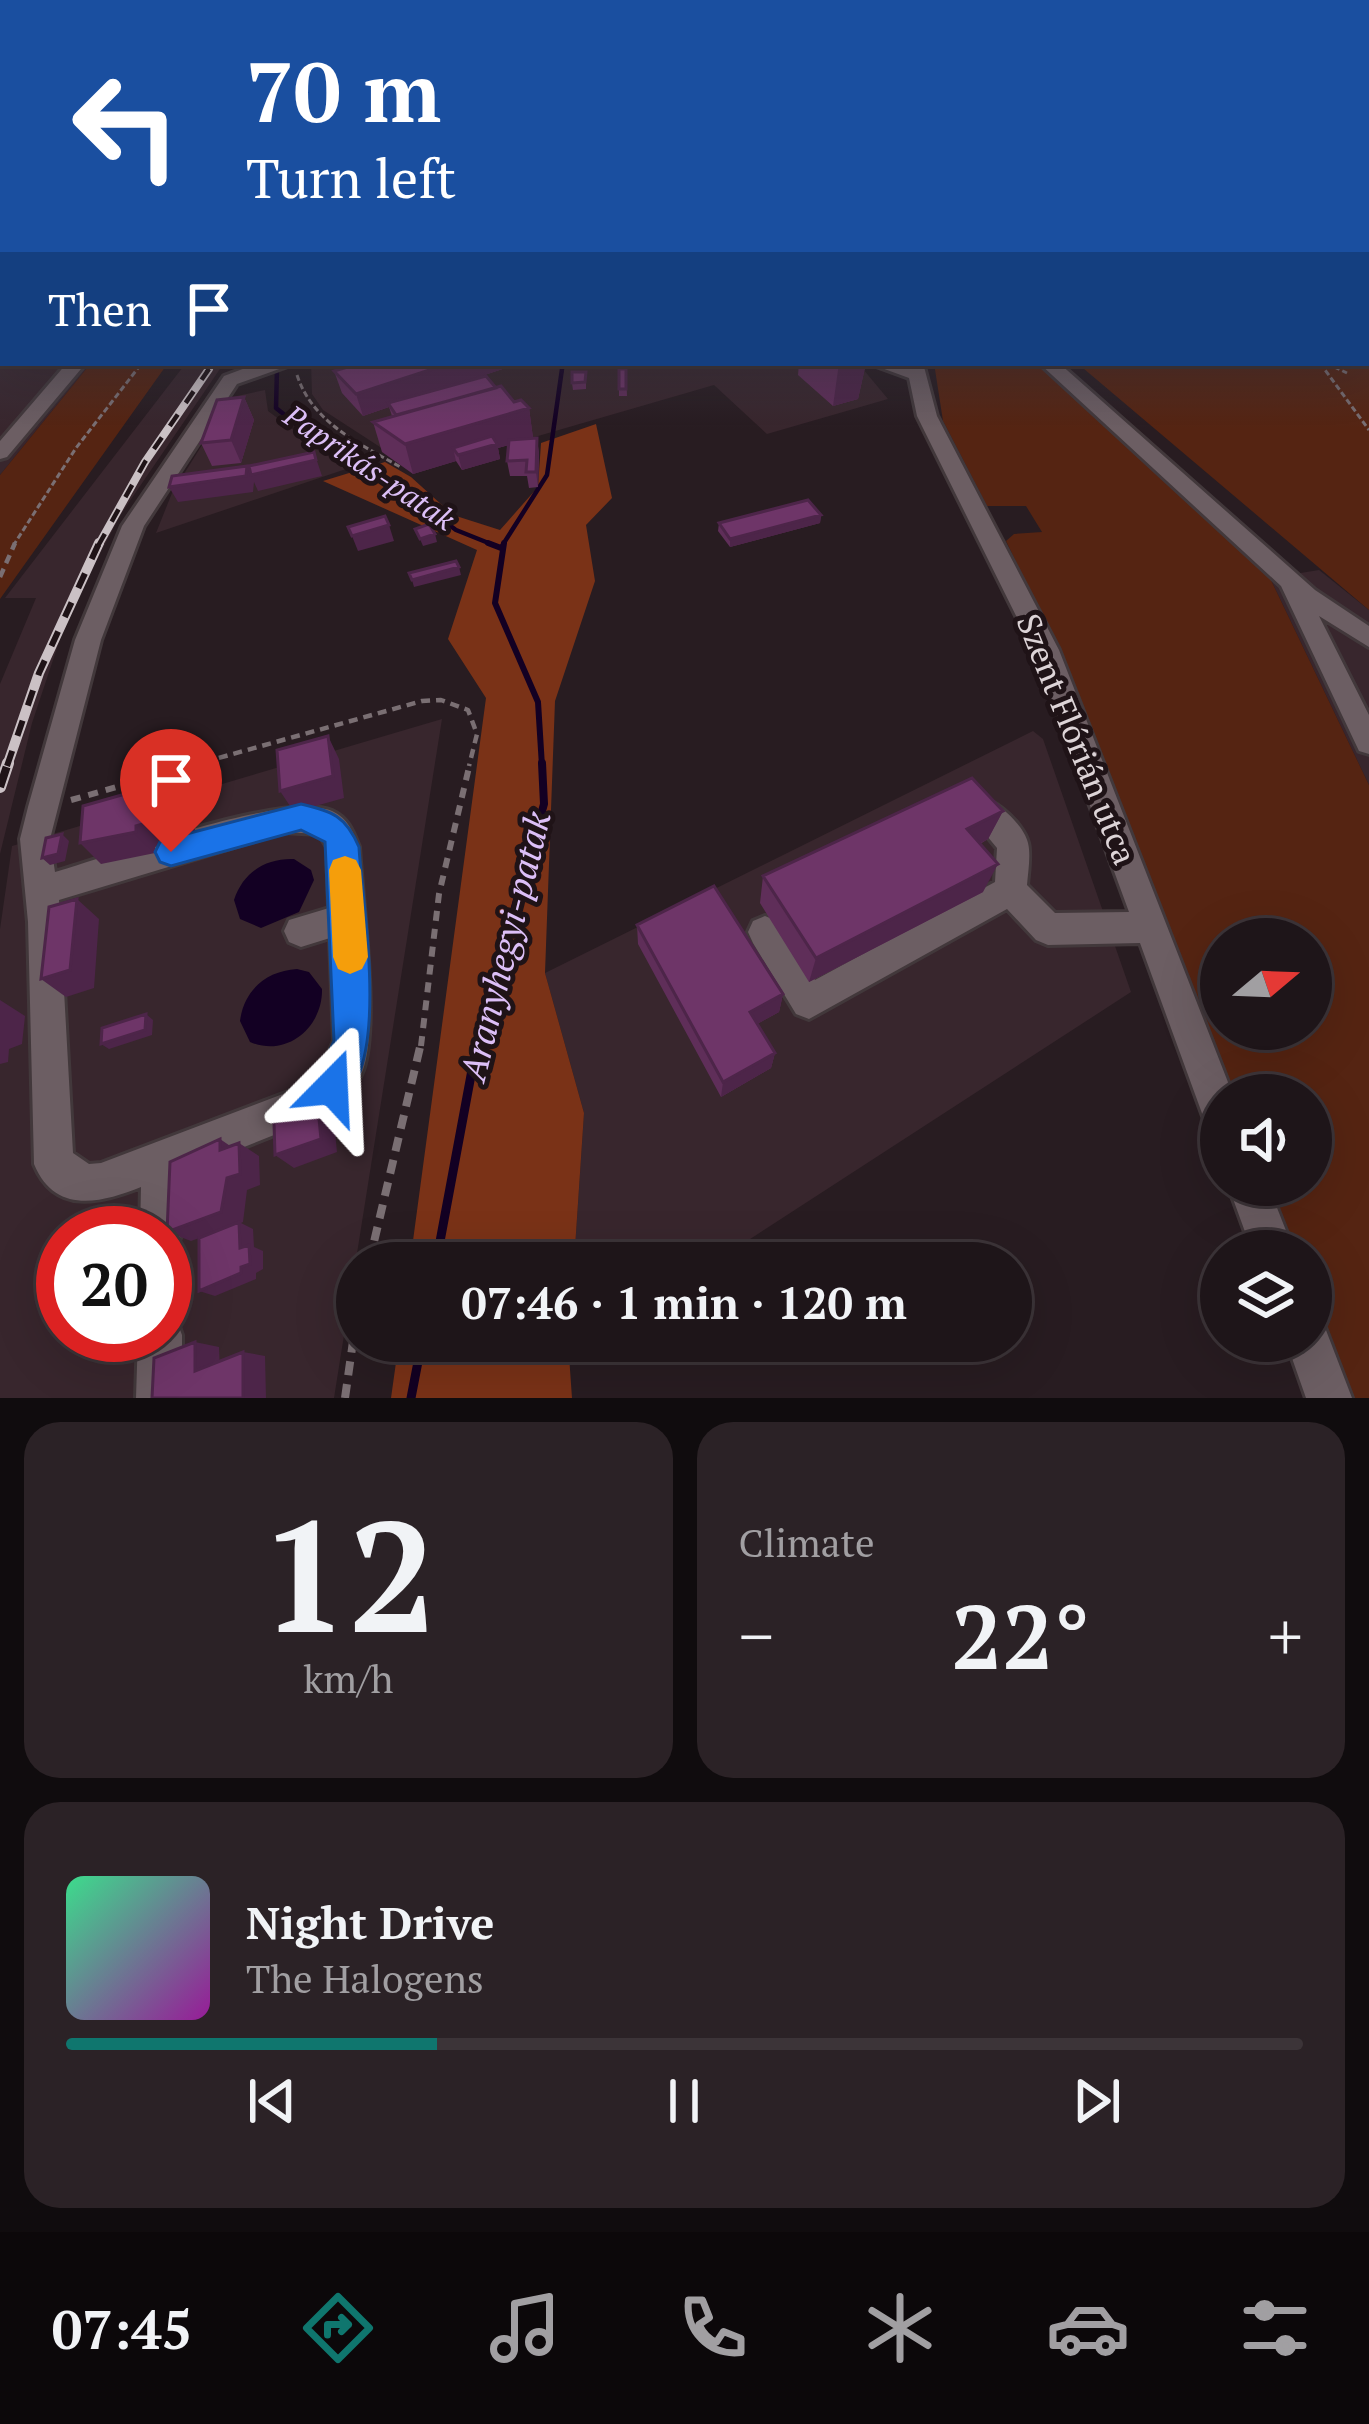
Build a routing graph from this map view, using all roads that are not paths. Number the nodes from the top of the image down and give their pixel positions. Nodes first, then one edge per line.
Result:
1 (74, 366) edge
2 (272, 366) edge
3 (1051, 366) edge
4 (920, 369) edge
5 (0, 453) edge
6 (1291, 583) junction
7 (1369, 638) edge
8 (1369, 743) edge
9 (977, 806) edge
10 (42, 890) junction
11 (1011, 890) junction
12 (348, 918) junction
13 (1151, 928) junction
14 (301, 931) dead end
15 (765, 932) dead end
16 (1206, 1074) edge
17 (162, 1160) junction
18 (161, 1206) edge
19 (160, 1362) edge
20 (1316, 1362) edge
21 (159, 1398) edge
22 (1329, 1398) edge

1 - 5 street
2 - 10 street
3 - 6 street
4 - 13 street, Szent Flórián utca
6 - 7 street
6 - 8 street
9 - 11 street
10 - 12 street
10 - 17 street
11 - 13 street
11 - 15 street
12 - 14 street
12 - 17 street
13 - 16 street, Szent Flórián utca
17 - 18 street
19 - 21 street
20 - 22 street

